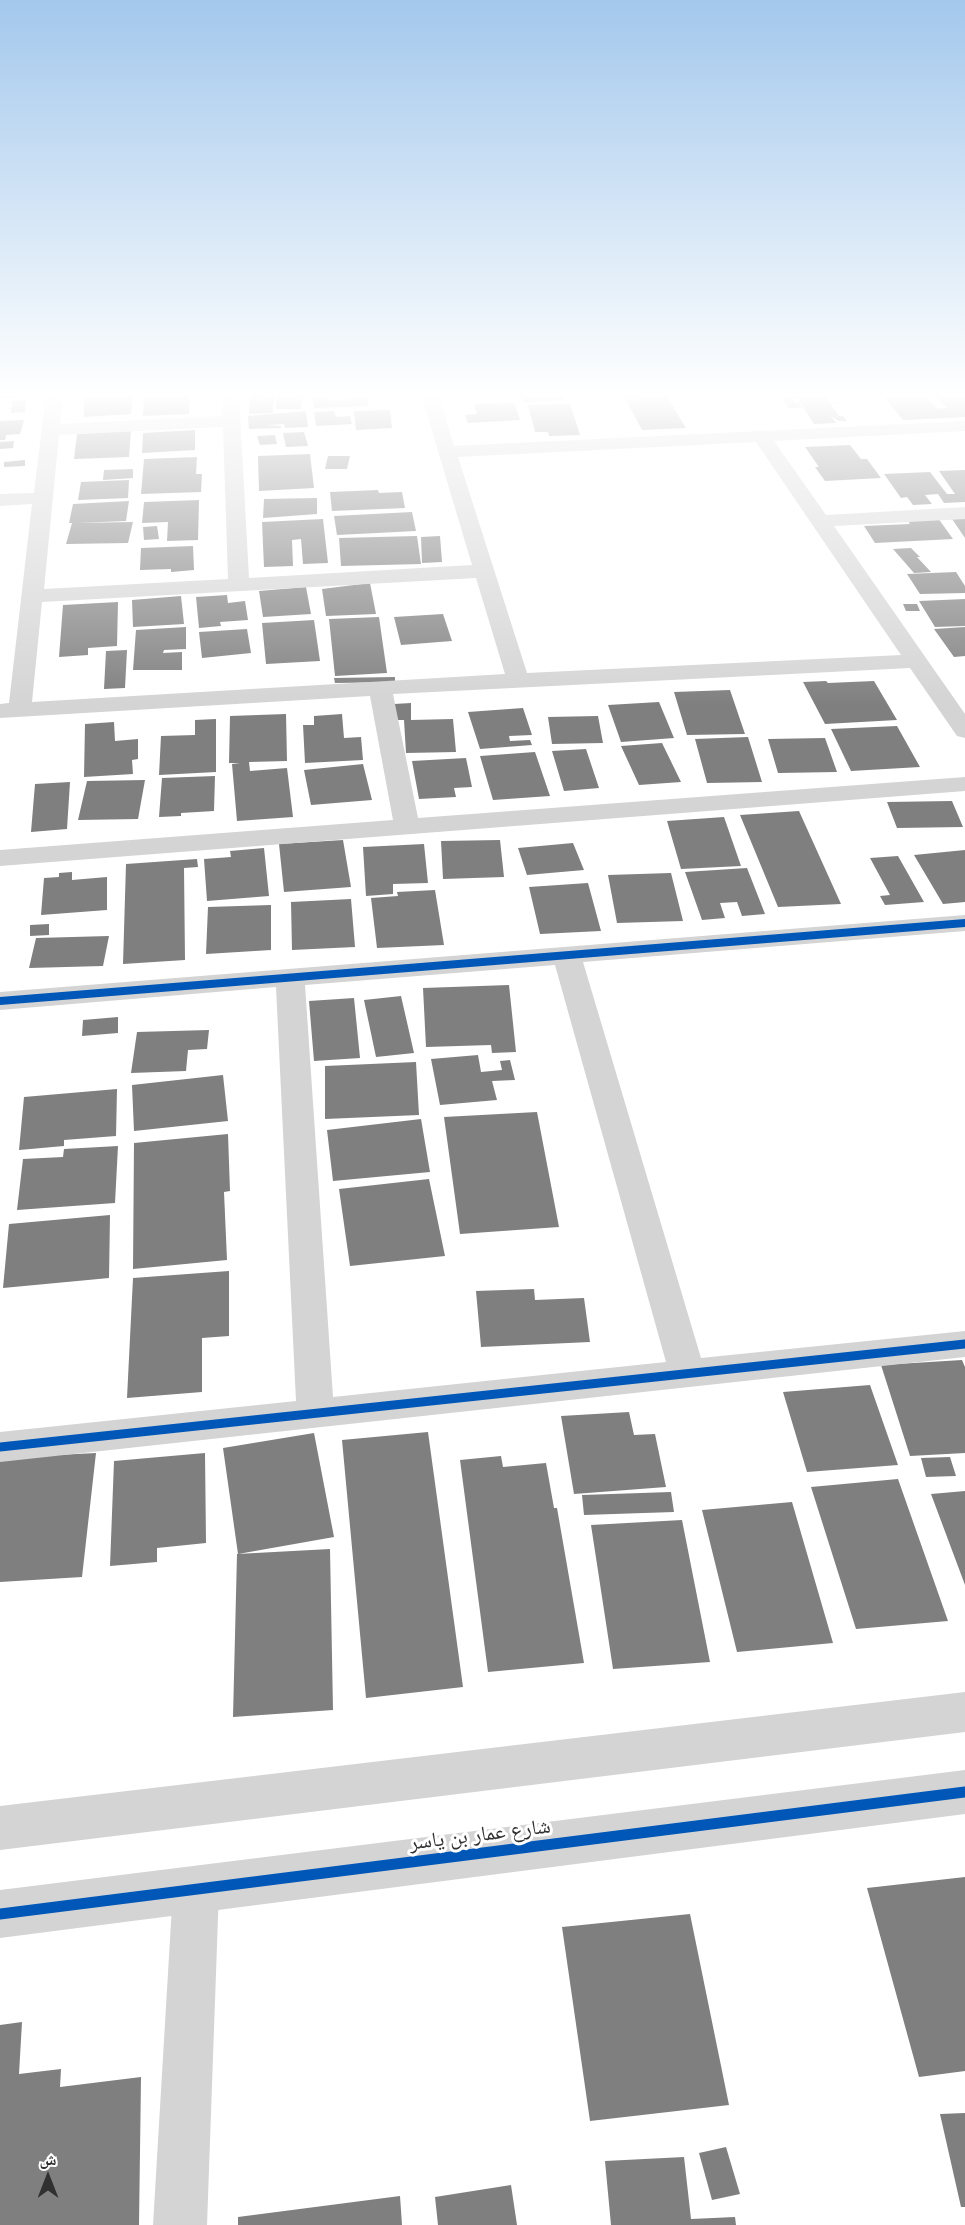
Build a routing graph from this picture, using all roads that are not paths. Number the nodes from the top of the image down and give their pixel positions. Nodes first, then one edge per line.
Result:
1 (43, 498) joint
2 (236, 498) edge
3 (461, 498) edge
4 (804, 498) edge
5 (0, 500) edge
6 (965, 513) edge
7 (820, 521) junction
8 (484, 571) junction
9 (239, 584) junction
10 (33, 596) junction
11 (917, 661) junction
12 (518, 680) junction
13 (380, 688) junction
14 (10, 710) edge
15 (965, 731) edge
16 (965, 784) edge
17 (407, 827) junction
18 (0, 862) edge
19 (965, 923) edge
20 (567, 955) junction
21 (290, 978) junction
22 (0, 1001) edge
23 (965, 1344) edge
24 (687, 1373) junction
25 (315, 1413) junction
26 (0, 1447) edge
27 (965, 1712) edge
28 (965, 1792) edge
29 (0, 1828) edge
30 (195, 1889) junction
31 (0, 1914) edge
32 (180, 2225) edge

1 - 5 street
1 - 10 street
2 - 9 street
3 - 8 street
4 - 7 street
6 - 7 street
7 - 11 street
8 - 9 street
8 - 12 street
9 - 10 street
10 - 14 street
11 - 12 street
11 - 15 street
12 - 13 street
13 - 14 street
13 - 17 street
16 - 17 street
17 - 18 street
19 - 20 street
20 - 21 street
20 - 24 street
21 - 22 street
21 - 25 street
23 - 24 street
24 - 25 street
25 - 26 street
27 - 29 street
28 - 30 street, شارع عمار بن ياسر
30 - 31 street, شارع عمار بن ياسر
30 - 32 street

